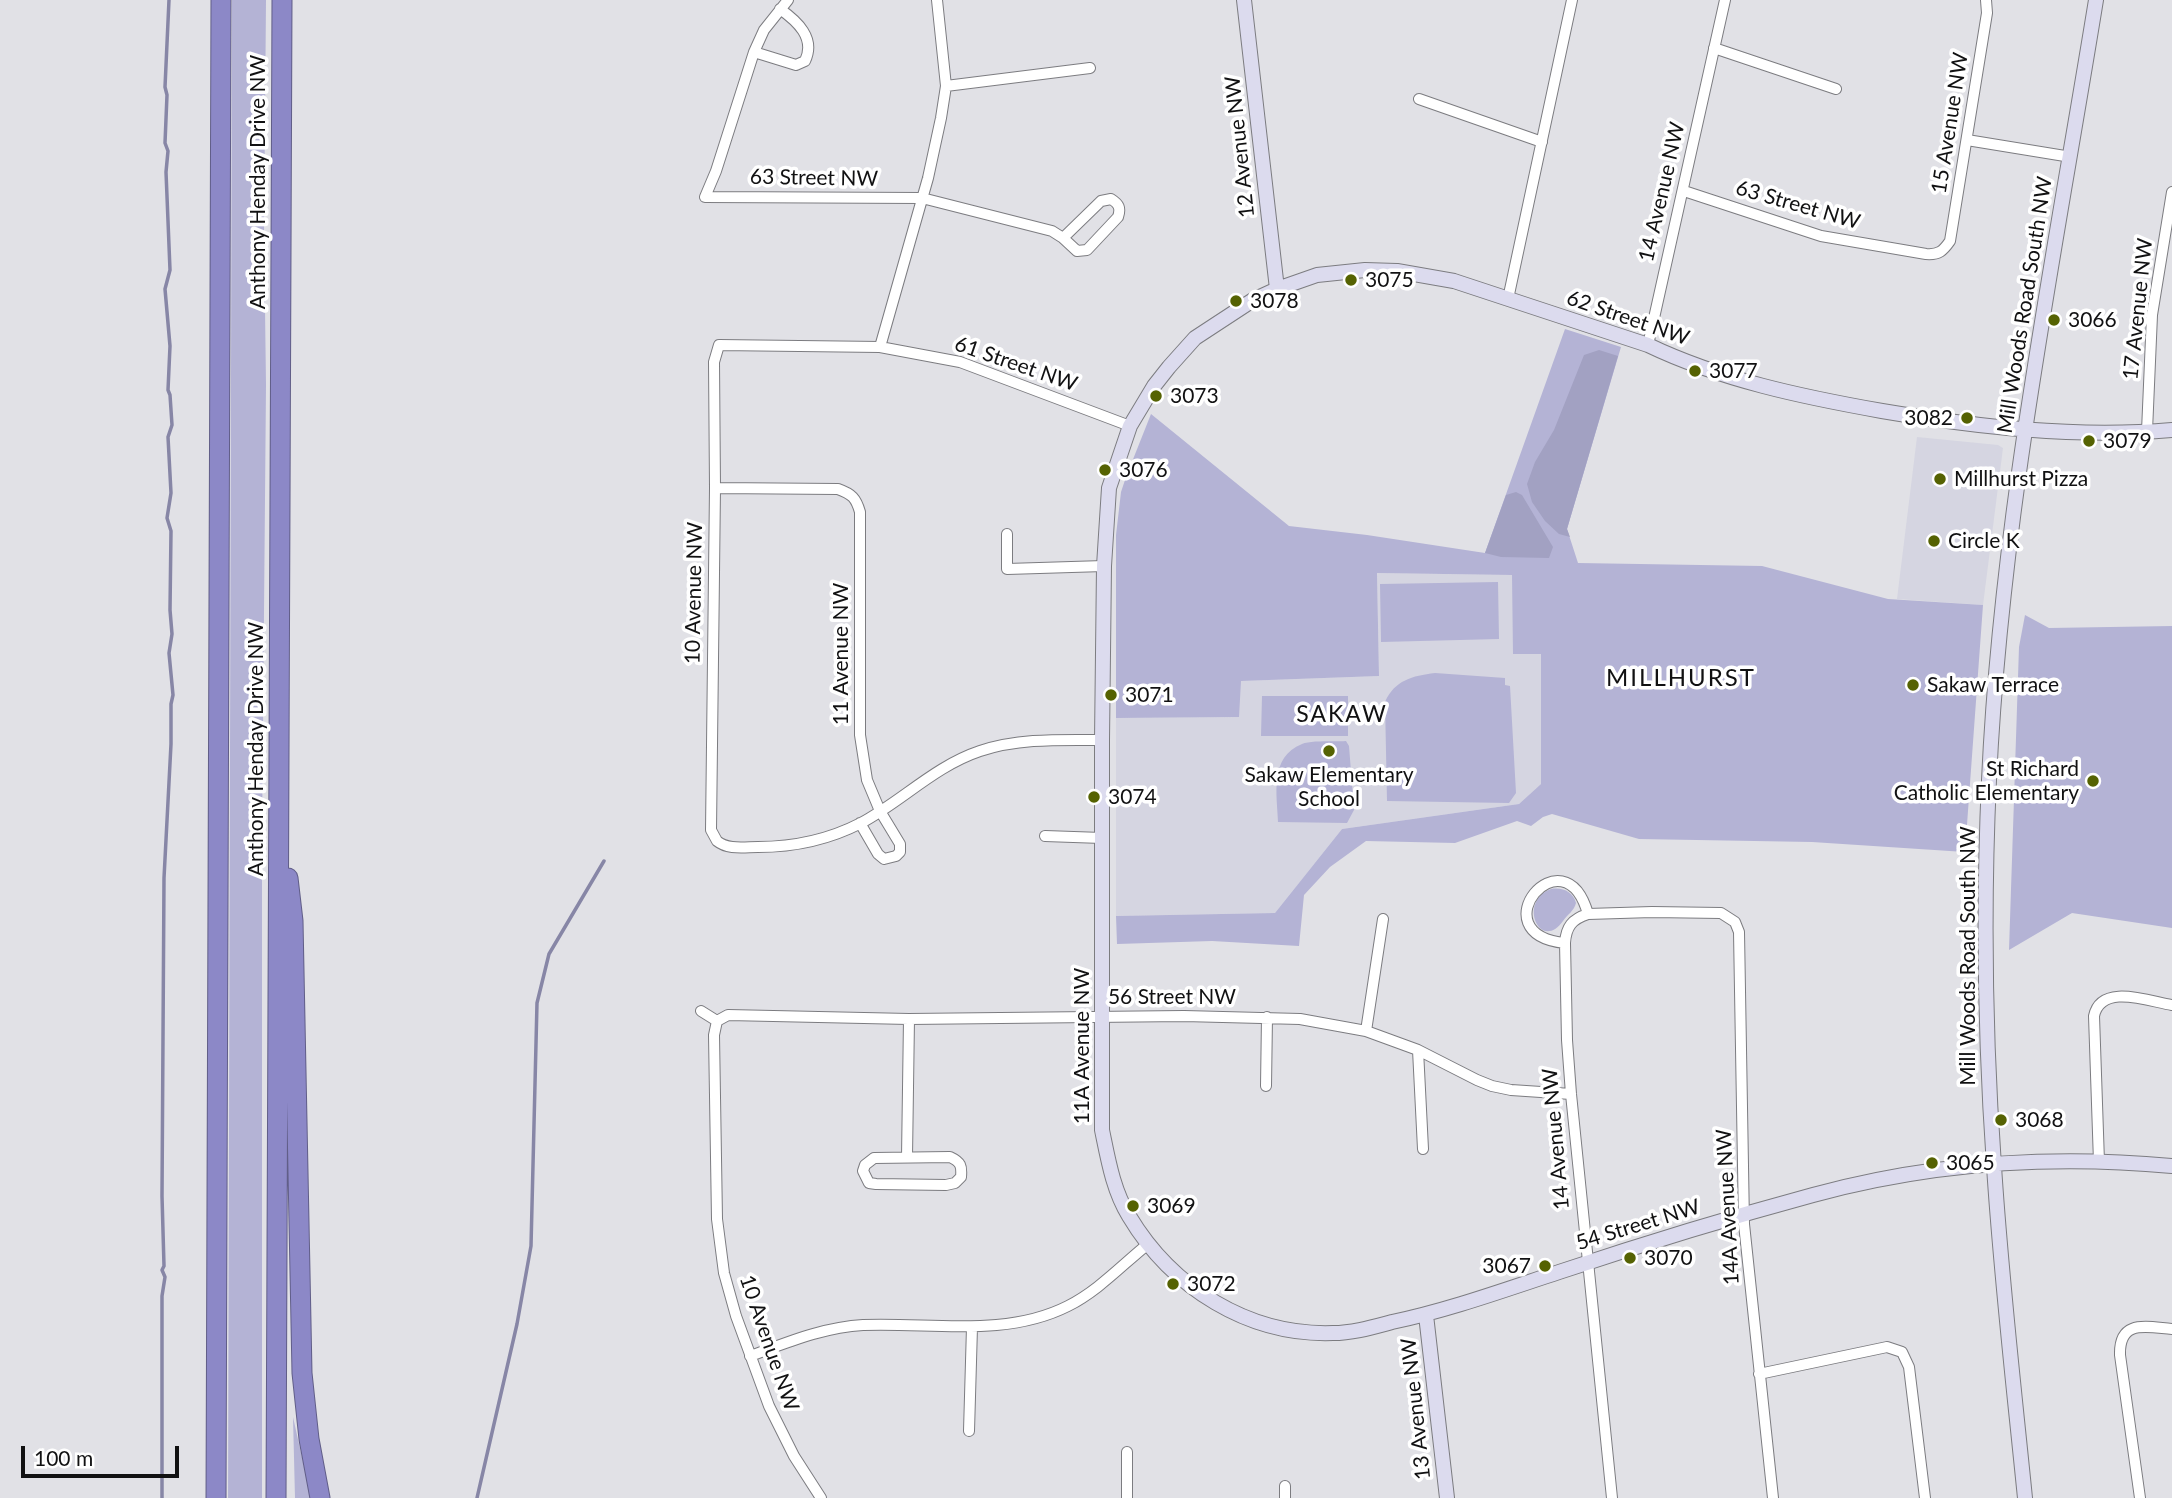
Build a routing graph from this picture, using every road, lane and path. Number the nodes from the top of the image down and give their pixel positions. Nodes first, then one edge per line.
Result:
1 (220, 0) edge
2 (282, 0) edge
3 (937, 0) edge
4 (1244, 0) edge
5 (1572, 0) edge
6 (1725, 0) edge
7 (1986, 0) edge
8 (2096, 0) edge
9 (784, 4) edge
10 (1714, 48) junction
11 (754, 52) junction
12 (1090, 68) dead end
13 (946, 86) junction
14 (1836, 89) dead end
15 (1419, 99) dead end
16 (1967, 141) junction
17 (1542, 142) junction
18 (2071, 157) junction
19 (1684, 191) junction
20 (2172, 192) edge
21 (922, 198) junction
22 (1063, 237) junction
23 (1944, 251) joint
24 (1277, 289) junction
25 (1508, 299) junction
26 (719, 345) joint
27 (1648, 345) junction
28 (880, 347) junction
29 (1130, 426) junction
30 (2026, 429) junction
31 (2172, 430) edge
32 (2147, 431) junction
33 (715, 488) junction
34 (1007, 534) dead end
35 (1104, 566) junction
36 (1102, 740) junction
37 (279, 798) junction
38 (880, 811) junction
39 (860, 823) junction
40 (1045, 836) dead end
41 (1102, 838) junction
42 (1588, 914) junction
43 (1384, 919) dead end
44 (1565, 938) junction
45 (2172, 1004) edge
46 (701, 1011) dead end
47 (1102, 1016) junction
48 (1267, 1017) junction
49 (909, 1019) junction
50 (717, 1021) junction
51 (1366, 1031) junction
52 (1418, 1051) junction
53 (1266, 1086) dead end
54 (1571, 1094) junction
55 (1423, 1149) dead end
56 (907, 1157) junction
57 (2099, 1162) junction
58 (1994, 1164) junction
59 (2172, 1166) edge
60 (1744, 1215) junction
61 (1148, 1244) junction
62 (1588, 1262) junction
63 (277, 1288) junction
64 (1426, 1315) junction
65 (972, 1328) junction
66 (2172, 1329) edge
67 (750, 1356) junction
68 (1759, 1374) junction
69 (216, 1414) junction
70 (969, 1431) dead end
71 (1127, 1452) dead end
72 (208, 1498) edge
73 (216, 1498) edge
74 (276, 1498) edge
75 (288, 1498) edge
76 (320, 1498) edge
77 (821, 1498) edge
78 (1127, 1498) edge
79 (1447, 1498) edge
80 (1612, 1498) edge
81 (1773, 1498) edge
82 (1925, 1498) edge
83 (2025, 1498) edge
84 (2140, 1498) edge

1 - 69 highway, Anthony Henday Drive NW
2 - 37 highway, Anthony Henday Drive NW
3 - 13 street
4 - 24 street, 12 Avenue NW
5 - 17 street
6 - 10 street, 14 Avenue NW
7 - 16 street, 15 Avenue NW
8 - 18 street, Mill Woods Road South NW
9 - 11 street
9 - 11 street
10 - 14 street
10 - 19 street, 14 Avenue NW
11 - 21 street, 63 Street NW
12 - 13 street
13 - 21 street
15 - 17 street
16 - 18 street
16 - 23 street, 15 Avenue NW
17 - 25 street
18 - 30 street, Mill Woods Road South NW
19 - 23 street, 63 Street NW
19 - 27 street, 14 Avenue NW
20 - 32 street, 17 Avenue NW
21 - 22 street
21 - 28 street
22 - 22 street
24 - 25 street, 62 Street NW
24 - 29 street, 62 Street NW
25 - 27 street, 62 Street NW
26 - 28 street, 61 Street NW
26 - 33 street, 10 Avenue NW
27 - 30 street, 62 Street NW
28 - 29 street, 61 Street NW
29 - 35 street, 11A Avenue NW
30 - 32 street, 62 Street NW
30 - 58 street, Mill Woods Road South NW
31 - 32 street, 62 Street NW
33 - 38 street, 11 Avenue NW
33 - 39 street, 10 Avenue NW
34 - 35 street
35 - 36 street, 11A Avenue NW
36 - 38 street
36 - 41 street, 11A Avenue NW
37 - 63 highway, Anthony Henday Drive NW
37 - 76 highway
38 - 39 street
38 - 39 street, 11 Avenue NW
40 - 41 street
41 - 47 street, 11A Avenue NW
42 - 44 street
42 - 44 street
42 - 60 street, 14A Avenue NW
43 - 51 street
44 - 54 street, 14 Avenue NW
45 - 57 street
46 - 50 street
47 - 48 street, 56 Street NW
47 - 49 street, 56 Street NW
47 - 61 street, 11A Avenue NW
48 - 51 street, 56 Street NW
48 - 53 street
49 - 50 street, 56 Street NW
49 - 56 street
50 - 67 street, 10 Avenue NW
51 - 52 street, 56 Street NW
52 - 54 street, 56 Street NW
52 - 55 street
54 - 62 street, 14 Avenue NW
56 - 56 street
57 - 58 street, 54 Street NW
57 - 59 street, 54 Street NW
58 - 60 street, 54 Street NW
58 - 83 street, Mill Woods Road South NW
60 - 62 street, 54 Street NW
60 - 68 street, 14A Avenue NW
61 - 64 street, 54 Street NW
61 - 65 street
62 - 64 street, 54 Street NW
62 - 80 street, 14 Avenue NW
63 - 74 highway, Anthony Henday Drive NW
63 - 75 highway
64 - 79 street, 13 Avenue NW
65 - 67 street
65 - 70 street
66 - 84 street
67 - 77 street, 10 Avenue NW
68 - 81 street, 14A Avenue NW
68 - 82 street
69 - 72 highway
69 - 73 highway, Anthony Henday Drive NW
71 - 78 street

